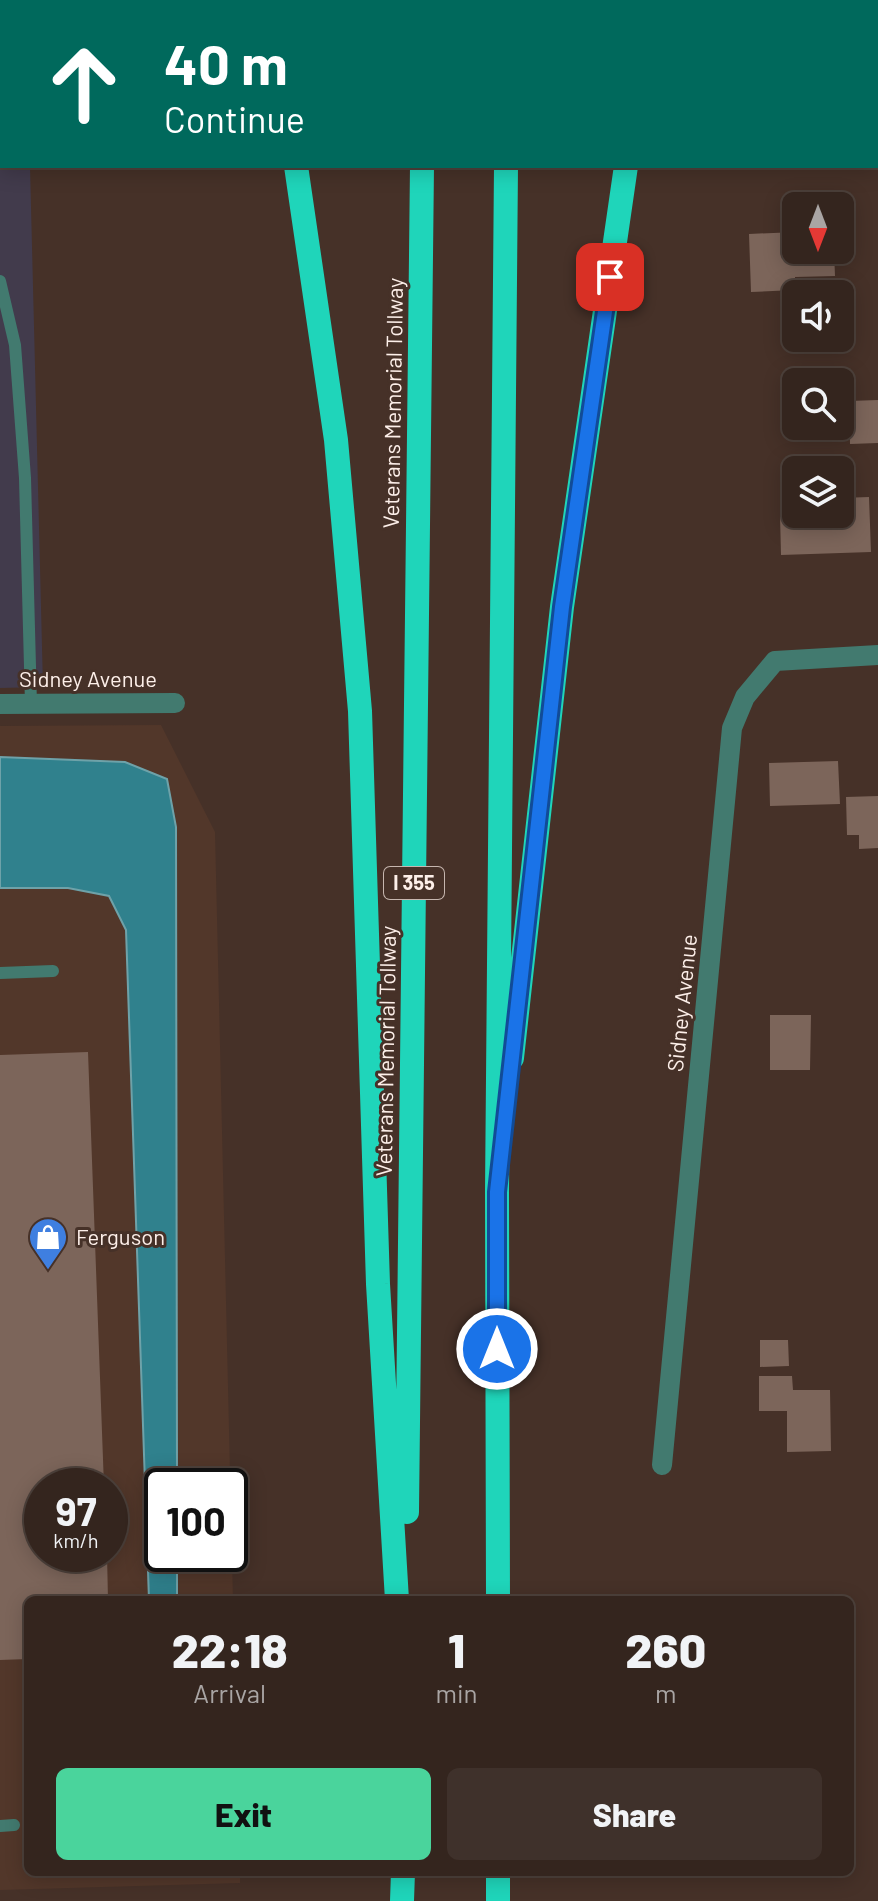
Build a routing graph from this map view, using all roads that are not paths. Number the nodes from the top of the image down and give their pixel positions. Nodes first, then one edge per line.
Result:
1 (296, 168) edge
2 (422, 168) edge
3 (506, 168) edge
4 (626, 168) edge
5 (0, 281) edge
6 (878, 655) edge
7 (175, 703) dead end
8 (0, 704) edge
9 (31, 704) junction
10 (53, 971) dead end
11 (0, 973) edge
12 (497, 1192) junction
13 (662, 1465) dead end
14 (397, 1596) edge
15 (406, 1596) edge
16 (498, 1596) edge
17 (403, 1876) edge
18 (498, 1876) edge
19 (402, 1901) edge
20 (498, 1901) edge

1 - 14 highway
2 - 15 highway, Veterans Memorial Tollway / I 355
3 - 12 highway
4 - 12 highway
5 - 9 lane
6 - 13 street, Sidney Avenue
7 - 9 street, Sidney Avenue
8 - 9 street, Sidney Avenue
10 - 11 lane
12 - 16 highway
17 - 19 highway
18 - 20 highway

